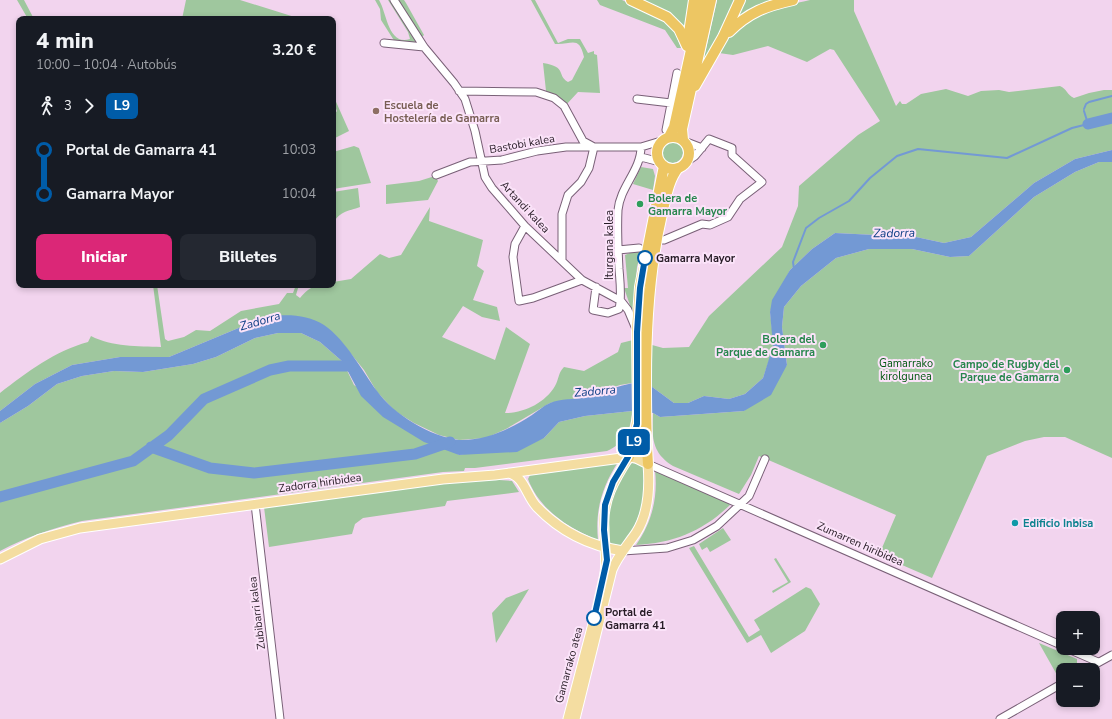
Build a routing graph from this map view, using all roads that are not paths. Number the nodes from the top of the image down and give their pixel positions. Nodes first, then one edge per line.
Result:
1 (394, 0) edge
2 (631, 0) edge
3 (694, 0) edge
4 (702, 0) edge
5 (711, 0) edge
6 (740, 0) edge
7 (793, 0) edge
8 (723, 37) junction
9 (384, 43) dead end
10 (687, 46) junction
11 (424, 47) junction
12 (687, 67) junction
13 (677, 73) dead end
14 (460, 91) junction
15 (689, 94) junction
16 (636, 99) dead end
17 (671, 103) junction
18 (667, 137) junction
19 (684, 140) junction
20 (641, 147) junction
21 (594, 148) junction
22 (702, 148) junction
23 (641, 157) junction
24 (482, 162) junction
25 (662, 164) junction
26 (682, 165) junction
27 (436, 175) dead end
28 (526, 226) junction
29 (658, 240) junction
30 (639, 248) dead end
31 (618, 250) junction
32 (562, 259) junction
33 (582, 280) junction
34 (596, 287) junction
35 (621, 301) junction
36 (637, 332) junction
37 (642, 346) junction
38 (642, 415) junction
39 (628, 457) junction
40 (765, 459) dead end
41 (648, 464) junction
42 (528, 470) junction
43 (509, 473) junction
44 (523, 485) junction
45 (255, 504) junction
46 (741, 504) junction
47 (606, 548) junction
48 (623, 551) junction
49 (0, 559) edge
50 (1056, 643) edge
51 (1112, 654) edge
52 (1082, 655) edge
53 (1098, 662) joint
54 (1056, 687) edge
55 (280, 719) edge
56 (568, 719) edge
57 (575, 719) edge
58 (1000, 719) edge

1 - 11 street, Artandi kalea
2 - 10 highway
3 - 10 highway
4 - 12 highway
5 - 15 highway
6 - 8 highway
7 - 8 highway
8 - 15 highway
9 - 11 street
10 - 12 highway
11 - 14 street, Artandi kalea
12 - 18 highway
13 - 17 street
14 - 21 street
14 - 24 street, Artandi kalea
15 - 19 highway
16 - 17 street
17 - 18 street
18 - 19 highway
18 - 20 street, Bastobi kalea
18 - 25 highway
19 - 22 street
19 - 26 highway
20 - 21 street, Bastobi kalea
20 - 23 street, Iturgana kalea
21 - 24 street, Bastobi kalea
21 - 32 street
22 - 26 street
22 - 29 street
23 - 25 street
23 - 31 street, Iturgana kalea
24 - 27 street, Bastobi kalea
24 - 28 street, Artandi kalea
25 - 26 highway
25 - 36 highway
26 - 29 highway
28 - 32 street, Artandi kalea
28 - 33 street
29 - 37 highway
30 - 31 street
31 - 35 street, Iturgana kalea
32 - 33 street, Artandi kalea
33 - 34 street, Artandi kalea
34 - 35 street, Artandi kalea
34 - 35 street
35 - 36 street, Artandi kalea
36 - 37 highway
37 - 38 highway
38 - 39 highway
38 - 41 highway
39 - 41 main road, Zadorra hiribidea
39 - 42 main road, Zadorra hiribidea
39 - 47 main road, Gamarrako atea
40 - 46 street
41 - 46 street, Zumarren hiribidea
41 - 48 main road, Gamarrako atea
42 - 43 main road, Zadorra hiribidea
42 - 44 main road
43 - 44 main road
43 - 45 main road, Zadorra hiribidea
44 - 47 main road
45 - 49 main road, Zadorra hiribidea
45 - 55 street, Zubibarri kalea
46 - 48 street
46 - 50 street, Zumarren hiribidea
47 - 48 main road
47 - 56 main road, Gamarrako atea
48 - 57 main road, Gamarrako atea
51 - 53 street
52 - 53 street
54 - 58 street

